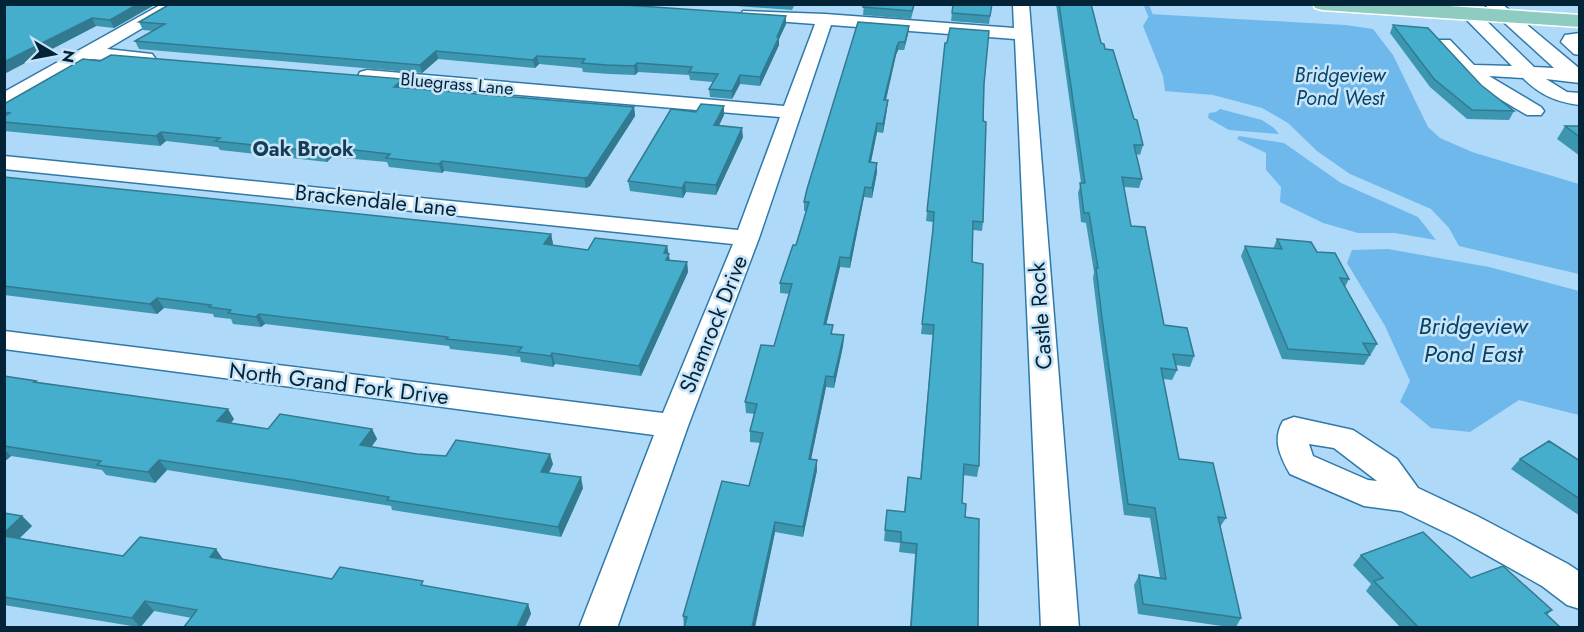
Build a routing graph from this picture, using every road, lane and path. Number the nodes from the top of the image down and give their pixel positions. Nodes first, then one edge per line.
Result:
1 (175, 4) edge
2 (1021, 4) edge
3 (1322, 4) edge
4 (1471, 8) edge
5 (1497, 9) edge
6 (1580, 10) edge
7 (733, 14) edge
8 (825, 19) junction
9 (1580, 21) edge
10 (1022, 34) junction
11 (1580, 38) edge
12 (1444, 44) edge
13 (1580, 50) edge
14 (88, 53) junction
15 (159, 59) edge
16 (1469, 70) junction
17 (1527, 71) junction
18 (350, 75) edge
19 (1577, 77) edge
20 (1580, 99) edge
21 (4, 100) edge
22 (1534, 111) dead end
23 (791, 112) junction
24 (4, 162) edge
25 (747, 238) junction
26 (7, 343) edge
27 (673, 426) junction
28 (1406, 498) dead end
29 (1580, 593) edge
30 (598, 627) edge
31 (1060, 627) edge

1 - 14 street
2 - 10 street, Castle Rock
3 - 4 main road
4 - 5 main road
4 - 17 street
5 - 6 main road
5 - 9 main road
5 - 19 street
7 - 8 street
8 - 10 street
8 - 23 street, Shamrock Drive
10 - 31 street, Castle Rock
11 - 13 street
12 - 16 street
14 - 15 street
14 - 21 street
16 - 17 street
16 - 22 street
17 - 19 street
17 - 20 street
18 - 23 street, Bluegrass Lane
23 - 25 street, Shamrock Drive
24 - 25 street, Brackendale Lane
25 - 27 street, Shamrock Drive
26 - 27 street, North Grand Fork Drive
27 - 30 street, Shamrock Drive
28 - 29 street

